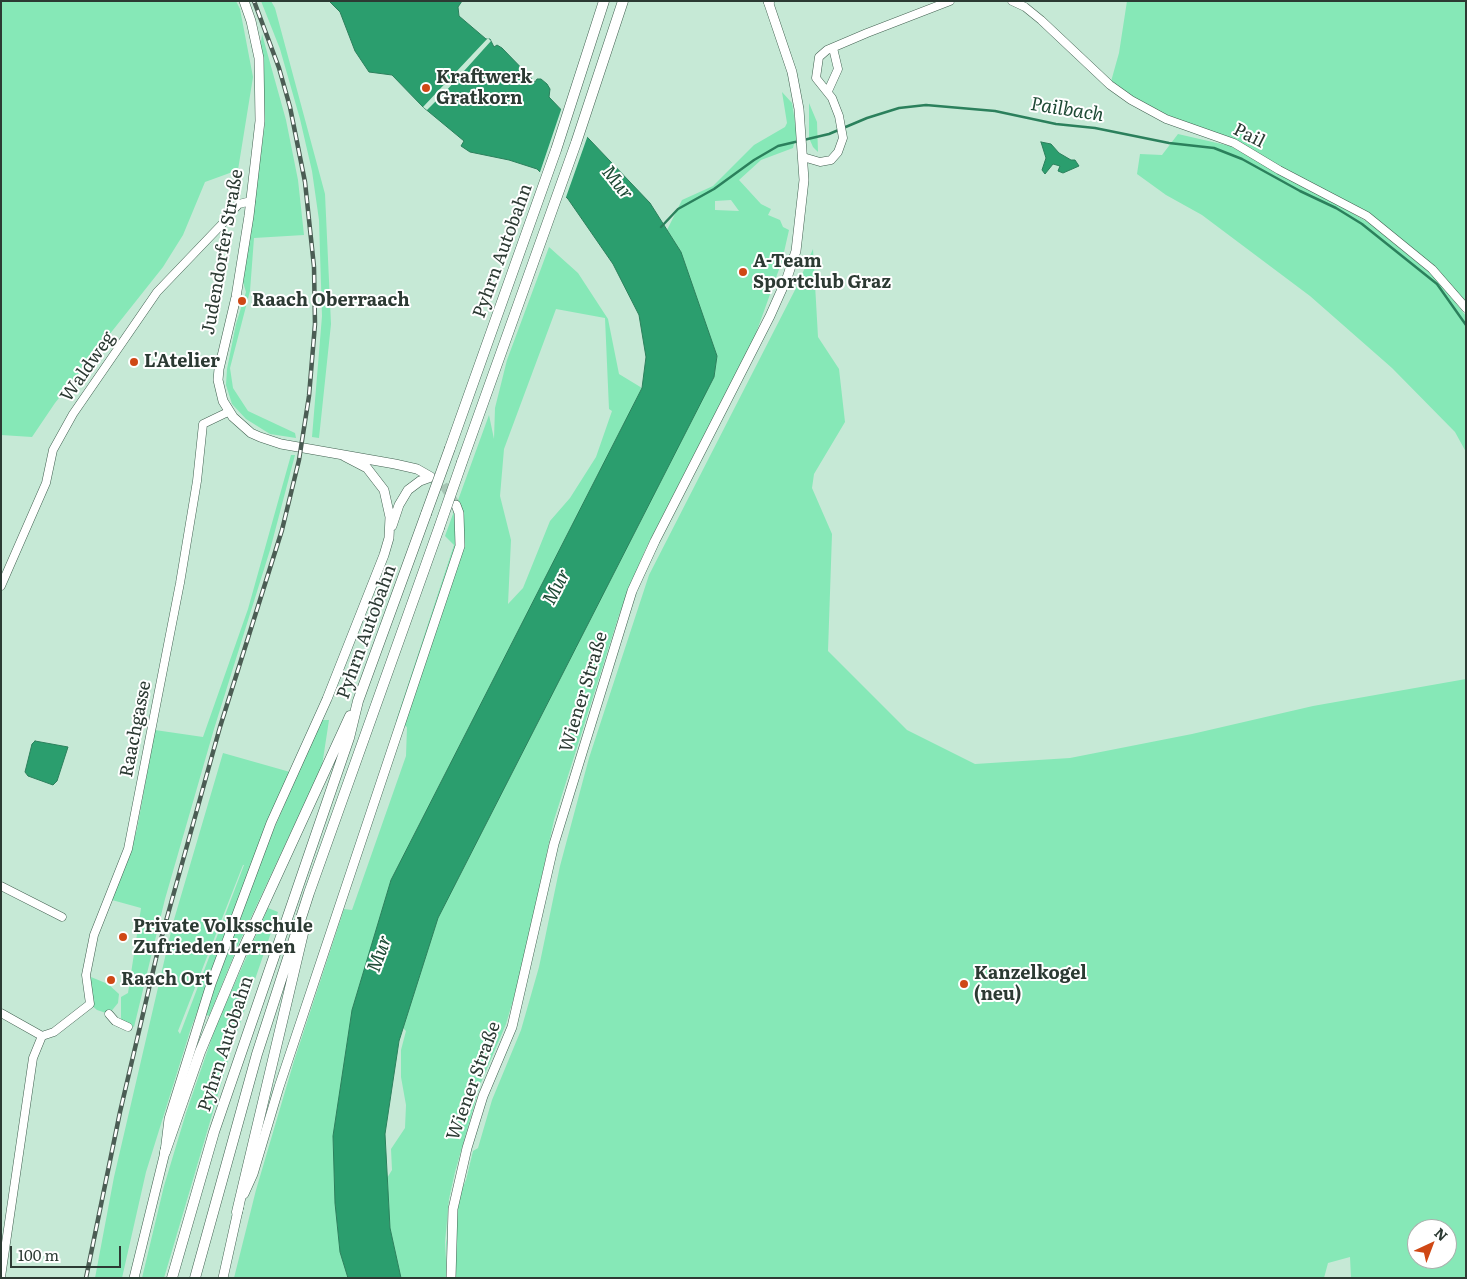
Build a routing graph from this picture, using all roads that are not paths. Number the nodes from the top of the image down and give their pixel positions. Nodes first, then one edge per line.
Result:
1 (244, 1) edge
2 (598, 1) edge
3 (604, 1) edge
4 (623, 1) edge
5 (950, 1) edge
6 (1012, 1) edge
7 (769, 2) edge
8 (595, 29) junction
9 (833, 48) junction
10 (828, 91) junction
11 (803, 157) junction
12 (251, 201) junction
13 (1466, 308) edge
14 (230, 414) junction
15 (344, 456) junction
16 (456, 505) tunnel mouth
17 (389, 538) junction
18 (1, 586) edge
19 (358, 701) junction
20 (324, 856) junction
21 (1, 886) edge
22 (62, 917) dead end
23 (2, 1014) edge
24 (109, 1014) dead end
25 (128, 1027) dead end
26 (42, 1036) junction
27 (165, 1152) junction
28 (237, 1212) junction
29 (1, 1277) edge
30 (134, 1278) edge
31 (172, 1278) edge
32 (195, 1278) edge
33 (223, 1278) edge
34 (451, 1278) edge

1 - 12 main road, Judendorfer Straße
2 - 8 highway
3 - 8 highway, Pyhrn Autobahn
4 - 20 highway, Pyhrn Autobahn, bridge
5 - 9 street
6 - 13 street, Pail
7 - 11 main road, Wiener Straße
8 - 19 highway, Pyhrn Autobahn, bridge
9 - 10 street
9 - 10 street
10 - 11 street
11 - 34 main road, Wiener Straße
12 - 14 main road, Judendorfer Straße
12 - 18 street, Waldweg
14 - 15 main road
14 - 26 street, Raachgasse
15 - 17 main road
15 - 17 main road
16 - 28 main road
17 - 27 main road
19 - 27 highway
19 - 31 highway, Pyhrn Autobahn
20 - 28 highway
20 - 32 highway, Pyhrn Autobahn
21 - 22 street
23 - 26 street
24 - 25 street
26 - 29 street
27 - 30 main road
28 - 33 main road

